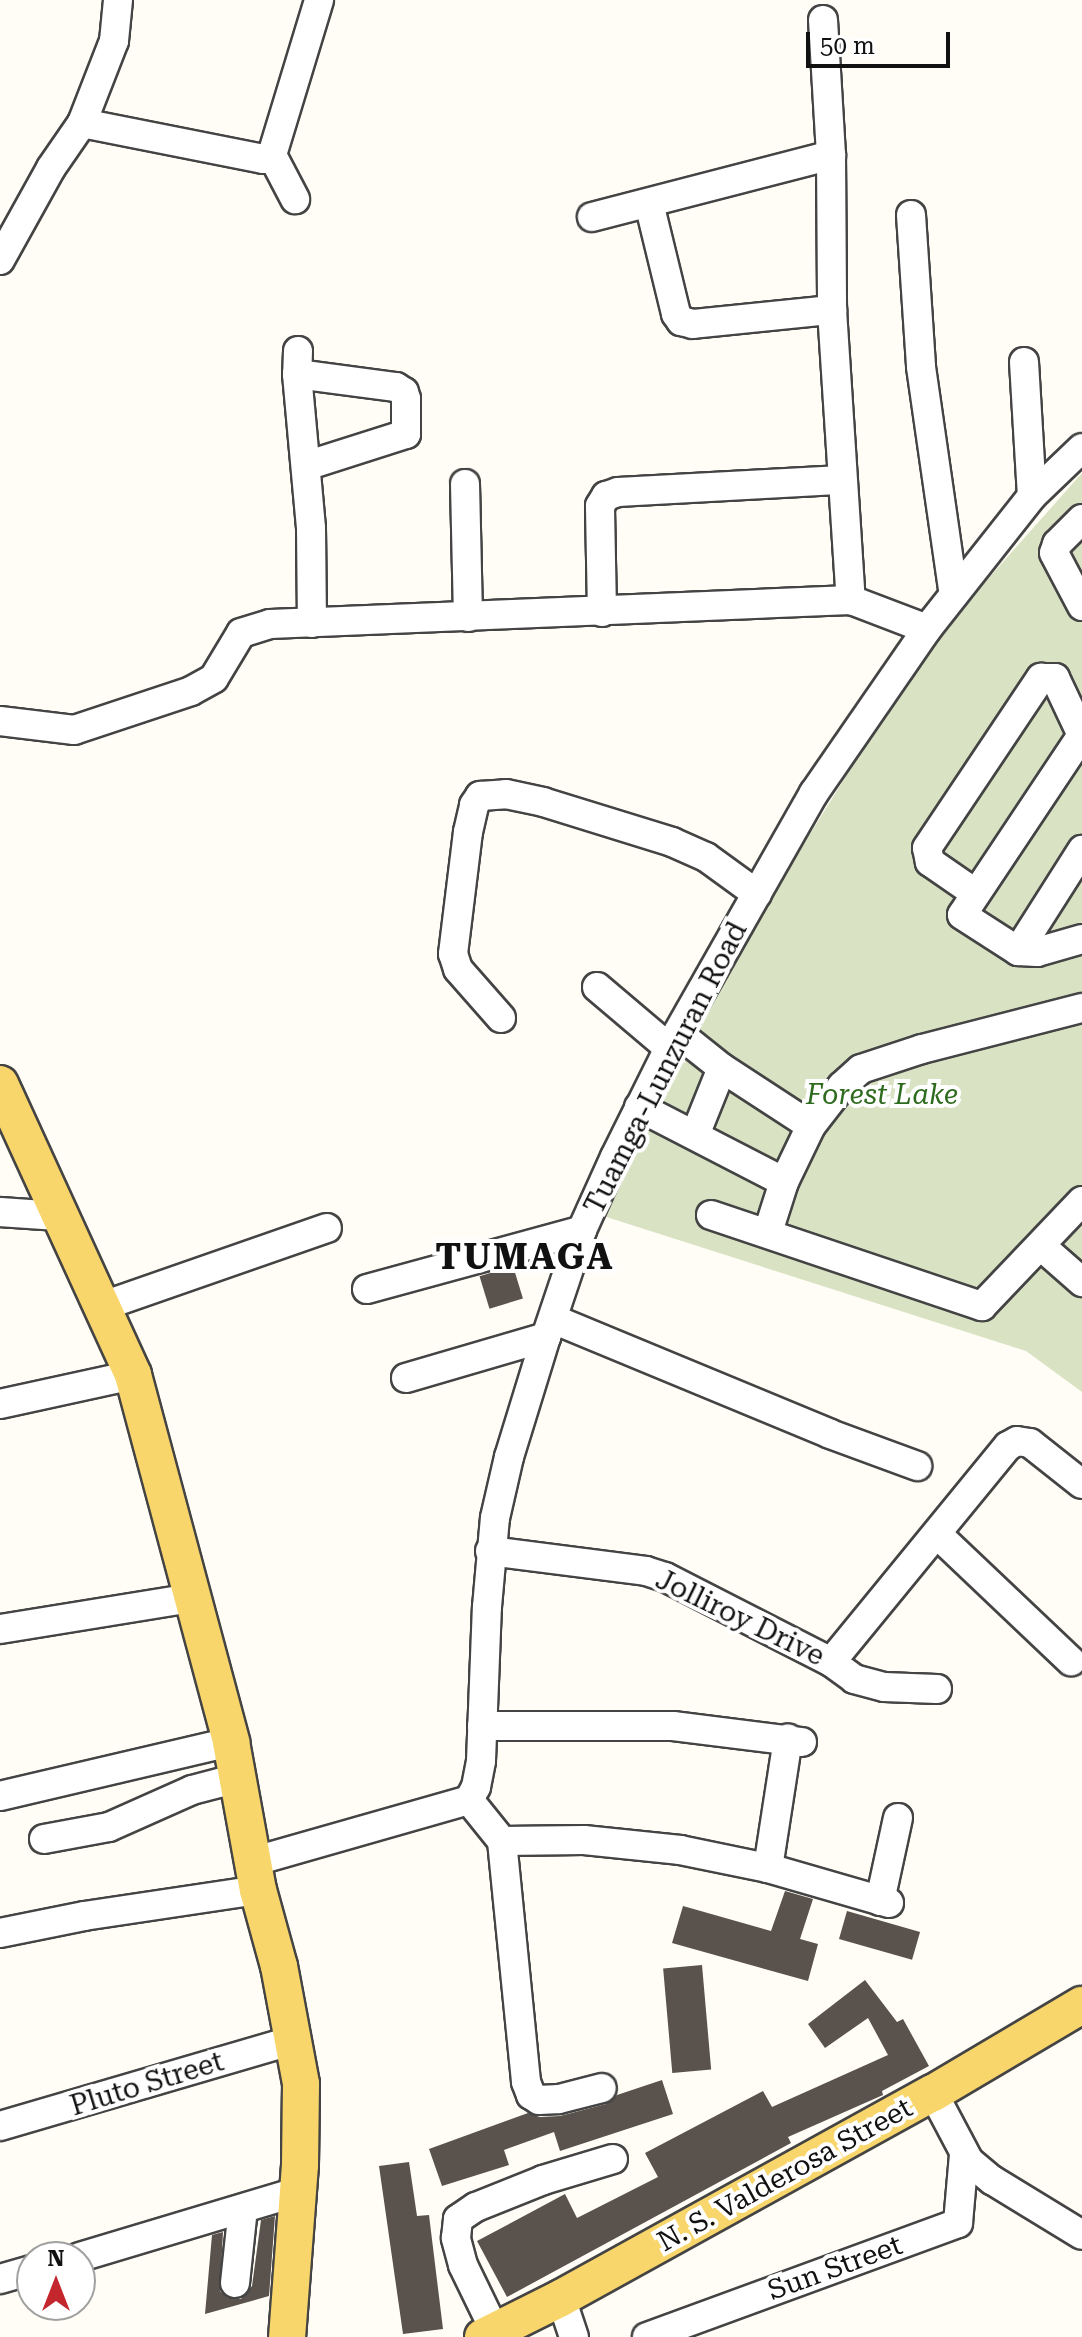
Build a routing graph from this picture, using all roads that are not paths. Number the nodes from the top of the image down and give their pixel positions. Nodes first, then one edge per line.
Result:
1 (118, 0) edge
2 (319, 0) edge
3 (823, 20) dead end
4 (82, 123) junction
5 (272, 155) junction
6 (831, 155) junction
7 (295, 199) dead end
8 (649, 203) junction
9 (11, 208) edge
10 (911, 215) dead end
11 (592, 217) dead end
12 (0, 260) edge
13 (832, 310) junction
14 (1024, 362) dead end
15 (1082, 448) edge
16 (306, 466) junction
17 (842, 480) junction
18 (465, 484) dead end
19 (1032, 496) junction
20 (1082, 519) edge
21 (954, 595) junction
22 (851, 600) junction
23 (1082, 606) edge
24 (602, 612) junction
25 (468, 617) junction
26 (312, 623) junction
27 (927, 629) junction
28 (0, 721) edge
29 (1082, 735) edge
30 (1082, 850) edge
31 (975, 893) junction
32 (757, 894) junction
33 (1082, 939) edge
34 (1018, 951) junction
35 (597, 987) dead end
36 (1082, 1008) edge
37 (501, 1018) dead end
38 (674, 1040) junction
39 (722, 1068) junction
40 (0, 1084) edge
41 (639, 1107) junction
42 (8, 1116) edge
43 (811, 1126) junction
44 (695, 1135) junction
45 (784, 1182) junction
46 (1082, 1201) edge
47 (0, 1212) edge
48 (711, 1215) dead end
49 (59, 1216) junction
50 (327, 1228) dead end
51 (582, 1230) junction
52 (768, 1232) junction
53 (1041, 1246) junction
54 (1082, 1282) edge
55 (367, 1289) dead end
56 (103, 1306) junction
57 (550, 1328) junction
58 (133, 1375) junction
59 (406, 1378) dead end
60 (0, 1404) edge
61 (917, 1466) dead end
62 (1082, 1484) edge
63 (937, 1534) junction
64 (490, 1551) junction
65 (192, 1598) junction
66 (0, 1629) edge
67 (1071, 1661) dead end
68 (831, 1662) junction
69 (937, 1689) dead end
70 (482, 1726) junction
71 (231, 1742) junction
72 (238, 1778) junction
73 (0, 1796) edge
74 (469, 1800) junction
75 (898, 1818) dead end
76 (44, 1839) dead end
77 (502, 1841) junction
78 (768, 1868) junction
79 (256, 1876) junction
80 (0, 1933) edge
81 (1082, 2005) edge
82 (294, 2040) junction
83 (602, 2088) dead end
84 (933, 2093) junction
85 (0, 2126) edge
86 (961, 2150) junction
87 (613, 2159) dead end
88 (297, 2192) junction
89 (243, 2208) junction
90 (1082, 2235) edge
91 (96, 2252) edge
92 (235, 2283) dead end
93 (561, 2298) junction
94 (489, 2334) edge
95 (287, 2337) edge
96 (574, 2337) edge
97 (647, 2337) edge

1 - 4 street
2 - 5 street
3 - 6 street
4 - 5 street
4 - 9 street
5 - 7 street
6 - 8 street
6 - 13 street
8 - 11 street
8 - 13 street
9 - 12 street
10 - 21 street
13 - 17 street
14 - 19 street
15 - 19 street, Tuamga-Lunzuran Road
16 - 16 street
16 - 26 street
17 - 22 street
17 - 24 street
18 - 25 street
19 - 21 street, Tuamga-Lunzuran Road
20 - 23 street
21 - 27 street, Tuamga-Lunzuran Road
22 - 24 street
22 - 27 street
24 - 25 street
25 - 26 street
26 - 28 street
27 - 32 street, Tuamga-Lunzuran Road
29 - 31 street
29 - 31 street
30 - 34 street
31 - 34 street
32 - 37 street
32 - 38 street, Tuamga-Lunzuran Road
33 - 34 street
35 - 38 street
36 - 43 street
38 - 39 street
38 - 41 street, Tuamga-Lunzuran Road
39 - 43 street
39 - 44 street
40 - 42 main road
41 - 44 street
41 - 51 street, Tuamga-Lunzuran Road
42 - 49 main road
43 - 45 street
44 - 45 street
45 - 52 street
46 - 53 street
47 - 49 street
48 - 52 street
49 - 56 main road
50 - 56 street
51 - 55 street
51 - 57 street, Tuamga-Lunzuran Road
52 - 53 street
53 - 54 street
56 - 58 main road
57 - 59 street
57 - 61 street
57 - 64 street, Tuamga-Lunzuran Road
58 - 60 street
58 - 65 main road
62 - 63 street
63 - 67 street
63 - 68 street
64 - 68 street, Jolliroy Drive
64 - 70 street, Tuamga-Lunzuran Road
65 - 66 street
65 - 71 main road
68 - 69 street, Jolliroy Drive
70 - 74 street, Tuamga-Lunzuran Road
70 - 78 street
71 - 72 main road
71 - 73 street
72 - 76 street
72 - 79 main road
74 - 77 street
74 - 79 street
75 - 78 street
77 - 78 street
77 - 83 street
79 - 80 street
79 - 82 main road
81 - 84 main road, N. S. Valderosa Street
82 - 85 street, Pluto Street
82 - 88 main road
84 - 86 street
84 - 93 main road, N. S. Valderosa Street
86 - 90 street
86 - 97 street, Sun Street
87 - 94 street
88 - 89 street
88 - 95 main road
89 - 91 street
89 - 92 street
93 - 94 main road, N. S. Valderosa Street
93 - 96 street

